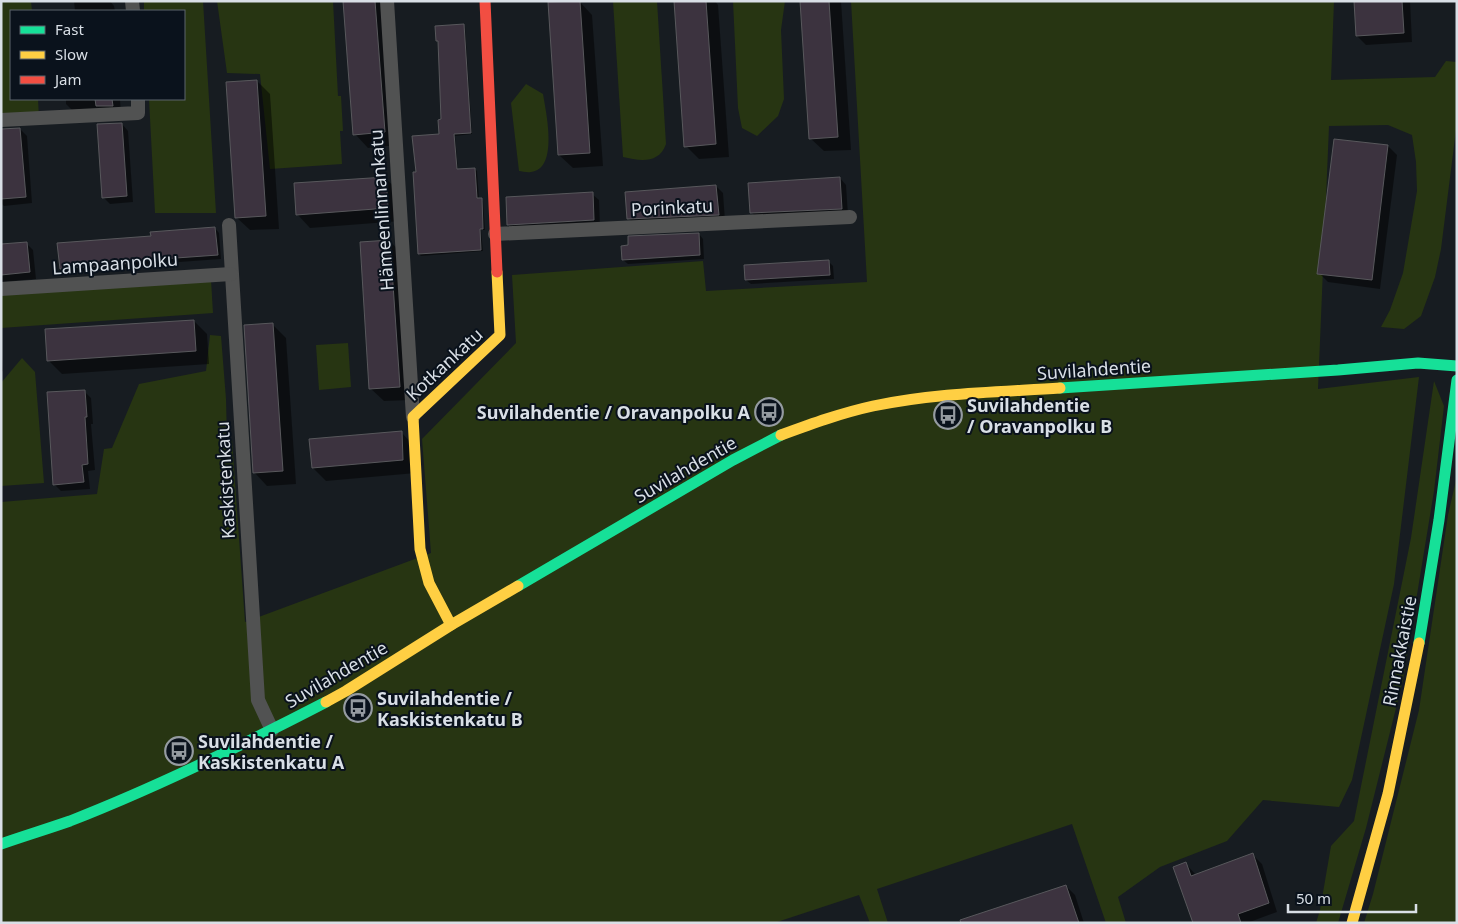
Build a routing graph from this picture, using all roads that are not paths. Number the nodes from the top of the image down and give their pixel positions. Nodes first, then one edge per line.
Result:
1 (387, 1) edge
2 (485, 1) edge
3 (138, 106) edge
4 (1, 120) edge
5 (850, 217) dead end
6 (229, 225) dead end
7 (495, 234) junction
8 (232, 274) junction
9 (1, 289) edge
10 (1457, 366) edge
11 (1457, 380) edge
12 (413, 417) junction
13 (452, 625) junction
14 (272, 730) junction
15 (1, 844) edge
16 (1352, 923) edge

1 - 12 street, Hämeenlinnankatu
2 - 7 street, Kotkankatu
3 - 4 street
5 - 7 street, Porinkatu
6 - 8 street, Kaskistenkatu
7 - 12 street, Kotkankatu
8 - 9 street, Lampaanpolku
8 - 14 street, Kaskistenkatu
10 - 13 street, Suvilahdentie
11 - 16 street, Rinnakkaistie
12 - 13 street, Kotkankatu
13 - 14 street, Suvilahdentie
14 - 15 street, Suvilahdentie

